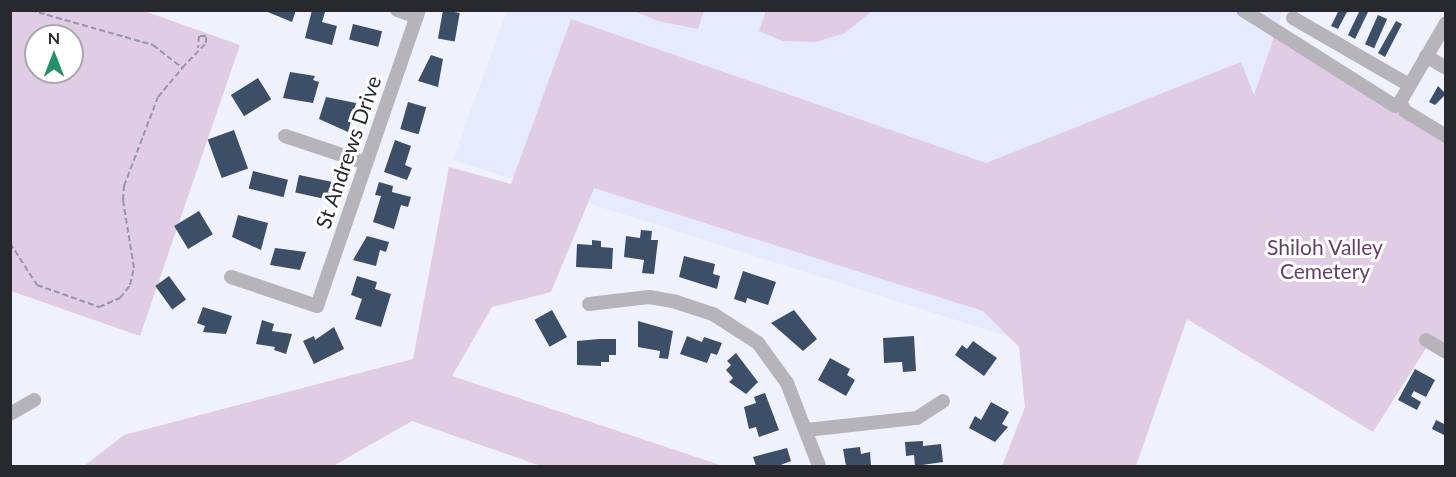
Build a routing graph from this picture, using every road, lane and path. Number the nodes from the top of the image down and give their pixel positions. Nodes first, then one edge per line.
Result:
1 (30, 10) edge
2 (396, 10) edge
3 (1243, 10) edge
4 (418, 14) edge
5 (1293, 18) dead end
6 (1446, 23) edge
7 (198, 48) dead end
8 (1426, 57) junction
9 (182, 68) junction
10 (1446, 68) edge
11 (1409, 85) junction
12 (1398, 102) junction
13 (285, 136) dead end
14 (1446, 136) edge
15 (366, 163) junction
16 (10, 243) edge
17 (231, 277) dead end
18 (589, 304) dead end
19 (1426, 340) dead end
20 (1446, 352) edge
21 (34, 400) dead end
22 (943, 401) dead end
23 (10, 414) edge
24 (806, 430) junction
25 (819, 466) edge

1 - 9 path
2 - 4 street
3 - 12 street
4 - 15 street, St Andrews Drive
5 - 11 street
6 - 8 street
7 - 9 path
8 - 10 street
8 - 11 street
9 - 16 path
11 - 12 street
12 - 14 street
13 - 15 street
15 - 17 street, St Andrews Drive
18 - 24 street
19 - 20 street
21 - 23 street
22 - 24 street
24 - 25 street

